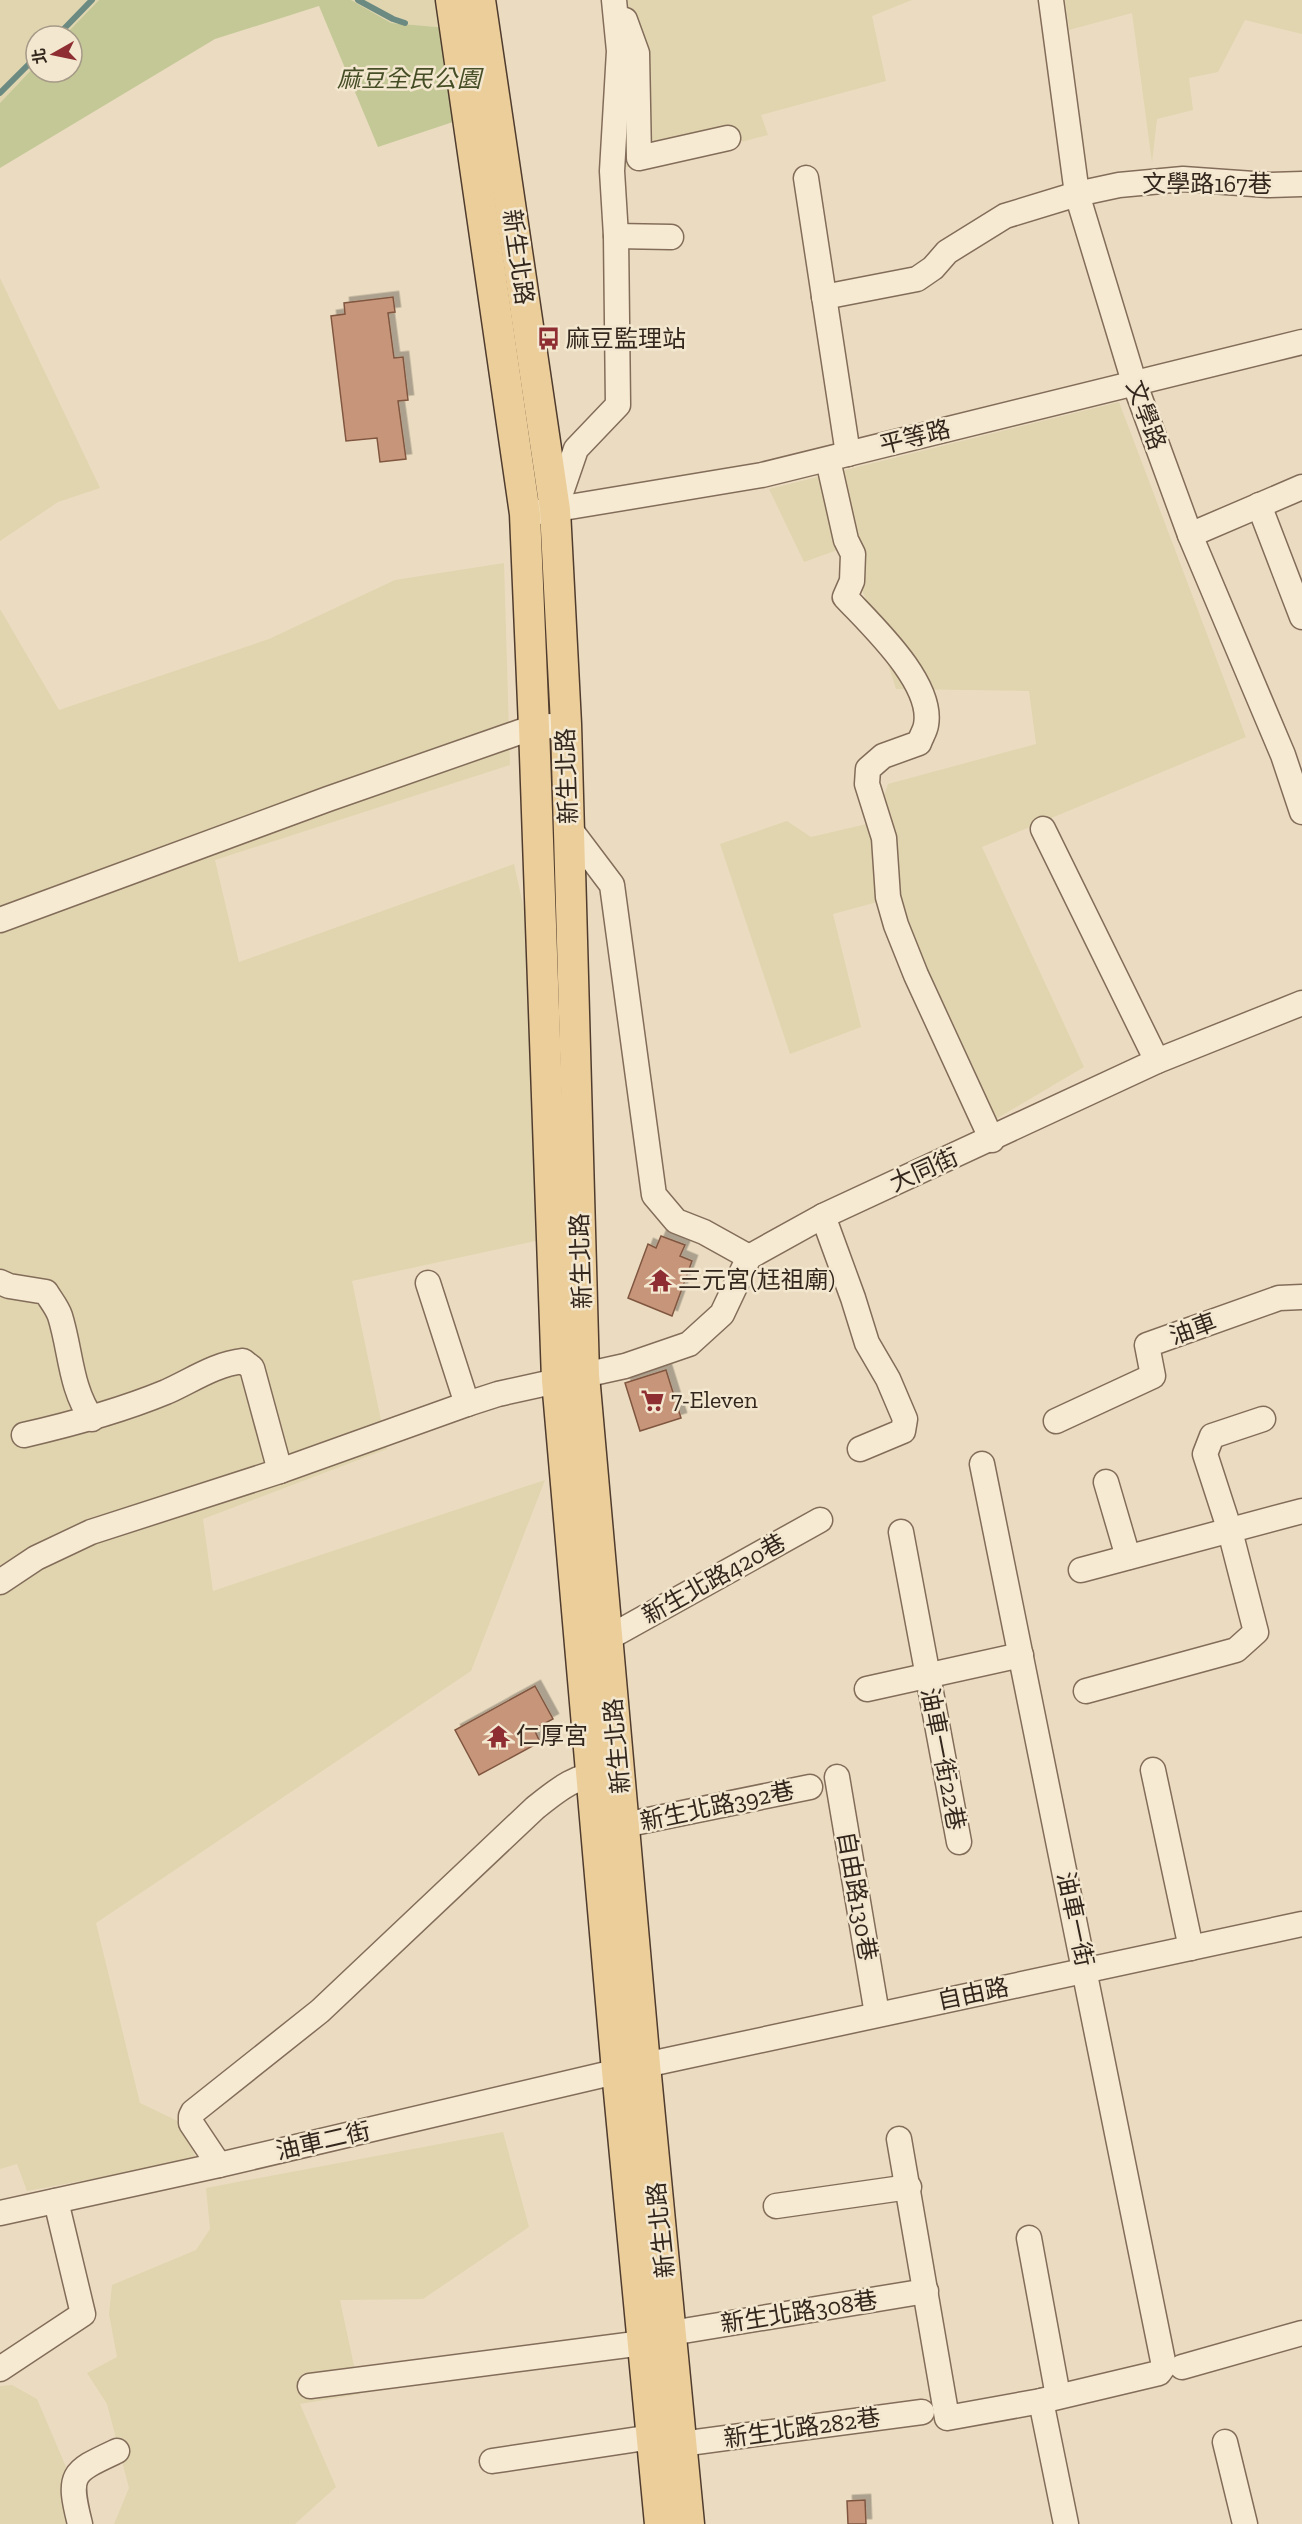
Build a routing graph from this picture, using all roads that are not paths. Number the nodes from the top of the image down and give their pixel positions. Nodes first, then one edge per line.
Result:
1 (451, 0) edge
2 (480, 0) edge
3 (616, 0) edge
4 (1051, 0) edge
5 (728, 138) dead end
6 (806, 178) dead end
7 (1302, 184) edge
8 (1077, 194) junction
9 (616, 236) junction
10 (671, 237) dead end
11 (824, 297) junction
12 (1302, 342) edge
13 (1134, 382) junction
14 (838, 457) junction
15 (1302, 487) edge
16 (1259, 506) junction
17 (555, 510) junction
18 (525, 514) junction
19 (1190, 535) junction
20 (1302, 617) edge
21 (566, 724) junction
22 (534, 727) junction
23 (1293, 752) edge
24 (1302, 812) edge
25 (569, 828) junction
26 (1043, 829) dead end
27 (0, 920) edge
28 (1302, 1003) edge
29 (1157, 1062) junction
30 (992, 1140) junction
31 (823, 1216) junction
32 (749, 1257) junction
33 (0, 1282) edge
34 (428, 1283) dead end
35 (1302, 1297) edge
36 (570, 1378) junction
37 (467, 1404) junction
38 (92, 1419) junction
39 (1263, 1419) dead end
40 (1056, 1420) dead end
41 (24, 1435) dead end
42 (860, 1449) dead end
43 (982, 1464) dead end
44 (280, 1471) junction
45 (1106, 1482) dead end
46 (1302, 1511) edge
47 (820, 1520) dead end
48 (1230, 1531) junction
49 (902, 1532) dead end
50 (1128, 1557) junction
51 (1081, 1570) dead end
52 (0, 1582) edge
53 (608, 1638) junction
54 (1021, 1655) junction
55 (927, 1676) junction
56 (867, 1689) dead end
57 (1086, 1691) dead end
58 (1153, 1770) dead end
59 (605, 1772) junction
60 (837, 1778) dead end
61 (810, 1787) dead end
62 (624, 1825) junction
63 (959, 1842) dead end
64 (1302, 1924) edge
65 (1191, 1948) junction
66 (1086, 1971) junction
67 (877, 2014) junction
68 (631, 2068) junction
69 (899, 2139) dead end
70 (219, 2165) junction
71 (909, 2187) junction
72 (56, 2201) junction
73 (776, 2206) dead end
74 (0, 2213) edge
75 (1029, 2238) dead end
76 (926, 2291) junction
77 (671, 2333) junction
78 (1302, 2334) edge
79 (643, 2343) junction
80 (0, 2369) edge
81 (1170, 2370) junction
82 (310, 2386) dead end
83 (1049, 2398) junction
84 (922, 2412) dead end
85 (652, 2437) junction
86 (1225, 2442) dead end
87 (681, 2444) junction
88 (117, 2451) dead end
89 (492, 2461) dead end
90 (80, 2524) edge
91 (660, 2524) edge
92 (688, 2524) edge
93 (1066, 2524) edge
94 (1245, 2524) edge

1 - 18 main road, 新生北路
2 - 17 main road, 新生北路
3 - 5 street
3 - 9 street
4 - 8 street, 文學路
6 - 11 street
7 - 8 street, 文學路167巷
8 - 11 street, 文學路167巷
8 - 13 street, 文學路
9 - 10 street
9 - 17 street
11 - 14 street
12 - 13 street, 平等路
13 - 14 street, 平等路
13 - 19 street, 文學路
14 - 17 street, 平等路
14 - 30 street
15 - 16 street
16 - 19 street
16 - 20 street
17 - 18 street, 平等路
17 - 21 main road, 新生北路
18 - 22 main road, 新生北路
19 - 23 street, 文學路
21 - 22 street
21 - 25 main road, 新生北路
22 - 27 street
22 - 36 main road, 新生北路
23 - 24 street, 文學路
25 - 32 street
25 - 36 main road, 新生北路
26 - 29 street
28 - 29 street, 大同街
29 - 30 street, 大同街
30 - 31 street, 大同街
31 - 32 street, 大同街
31 - 42 street
32 - 36 street
33 - 38 street
34 - 37 street
35 - 40 street, 油車
36 - 37 street
36 - 53 main road, 新生北路
36 - 59 main road, 新生北路
37 - 44 street
38 - 41 street
38 - 44 street
39 - 48 street
43 - 54 street, 油車一街
44 - 52 street
45 - 50 street
46 - 48 street
47 - 53 street, 新生北路420巷
48 - 50 street
48 - 57 street
49 - 55 street, 油車一街22巷
50 - 51 street
53 - 59 main road, 新生北路
54 - 55 street, 油車一街22巷
54 - 66 street, 油車一街
55 - 56 street, 油車一街22巷
55 - 63 street, 油車一街22巷
58 - 65 street
59 - 62 main road, 新生北路
59 - 68 main road, 新生北路
59 - 70 street
60 - 67 street, 自由路130巷
61 - 62 street, 新生北路392巷
62 - 68 main road, 新生北路
64 - 65 street, 自由路
65 - 66 street, 自由路
66 - 67 street, 自由路
66 - 81 street, 油車一街
67 - 68 street, 自由路
68 - 70 street, 油車二街
68 - 77 main road, 新生北路
68 - 79 main road, 新生北路
69 - 71 street
70 - 72 street, 油車二街
71 - 73 street
71 - 76 street
72 - 74 street, 油車二街
72 - 80 street
75 - 83 street
76 - 77 street, 新生北路308巷
76 - 83 street
77 - 87 main road, 新生北路
78 - 81 street
79 - 82 street
79 - 85 main road, 新生北路
81 - 83 street
83 - 93 street
84 - 87 street, 新生北路282巷
85 - 89 street
85 - 91 main road, 新生北路
86 - 94 street
87 - 92 main road, 新生北路
88 - 90 street

